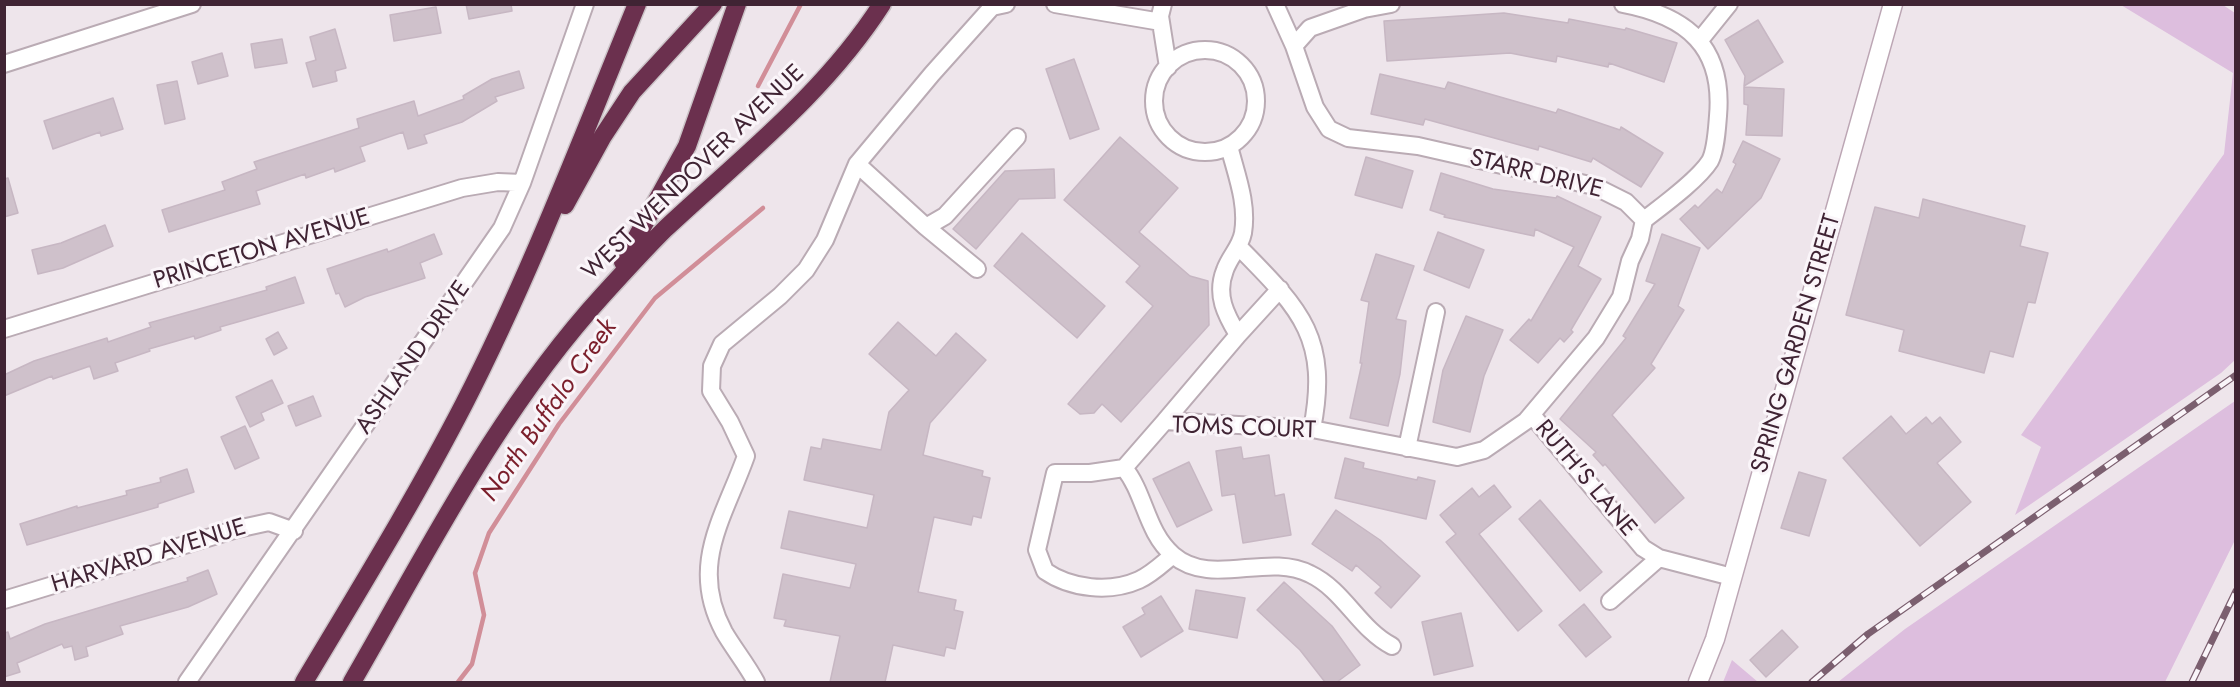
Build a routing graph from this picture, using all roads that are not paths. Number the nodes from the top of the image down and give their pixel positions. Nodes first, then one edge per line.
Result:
1 (192, 4) edge
2 (585, 4) edge
3 (637, 4) edge
4 (713, 4) edge
5 (737, 4) edge
6 (882, 4) edge
7 (1006, 4) edge
8 (1055, 4) edge
9 (1163, 4) edge
10 (1275, 4) edge
11 (1391, 4) edge
12 (1623, 4) edge
13 (1730, 4) edge
14 (1893, 4) edge
15 (1161, 22) junction
16 (1700, 40) junction
17 (1294, 46) junction
18 (4, 64) edge
19 (1168, 67) junction
20 (1017, 137) dead end
21 (1229, 146) junction
22 (857, 164) junction
23 (522, 183) junction
24 (1644, 220) junction
25 (926, 227) junction
26 (1239, 247) junction
27 (533, 256) junction
28 (977, 270) dead end
29 (1280, 289) junction
30 (601, 297) junction
31 (1436, 312) dead end
32 (4, 329) edge
33 (1238, 335) junction
34 (1532, 415) junction
35 (1165, 422) junction
36 (1312, 429) junction
37 (1407, 448) junction
38 (1124, 468) junction
39 (294, 531) junction
40 (1173, 555) junction
41 (1659, 558) junction
42 (1732, 577) junction
43 (4, 600) edge
44 (1610, 601) dead end
45 (1392, 646) dead end
46 (188, 682) edge
47 (304, 682) edge
48 (351, 682) edge
49 (756, 682) edge
50 (1698, 682) edge

1 - 18 street
2 - 23 street, ASHLAND DRIVE
3 - 27 highway
4 - 27 highway
5 - 30 highway
6 - 30 highway, WEST WENDOVER AVENUE
7 - 22 street
8 - 15 street
9 - 15 street
10 - 17 street, STARR DRIVE
11 - 17 street
12 - 16 street
13 - 16 street
14 - 42 main road, SPRING GARDEN STREET
15 - 19 street
16 - 24 street
17 - 24 street, STARR DRIVE
19 - 21 street
19 - 21 street
20 - 25 street
21 - 26 street
22 - 25 street
22 - 49 street
23 - 32 street, PRINCETON AVENUE
23 - 39 street, ASHLAND DRIVE
24 - 34 street
25 - 28 street
26 - 29 street
26 - 33 street
27 - 47 highway
29 - 33 street
29 - 36 street
30 - 48 highway, WEST WENDOVER AVENUE
31 - 37 street
33 - 35 street
34 - 37 street, RUTH'S LANE
34 - 41 street, RUTH'S LANE
35 - 36 street, TOMS COURT
35 - 38 street, TOMS COURT
36 - 37 street, TOMS COURT
38 - 40 street
38 - 40 street
39 - 43 street, HARVARD AVENUE
39 - 46 street, ASHLAND DRIVE
40 - 45 street
41 - 42 street, RUTH'S LANE
41 - 44 street
42 - 50 main road, SPRING GARDEN STREET

